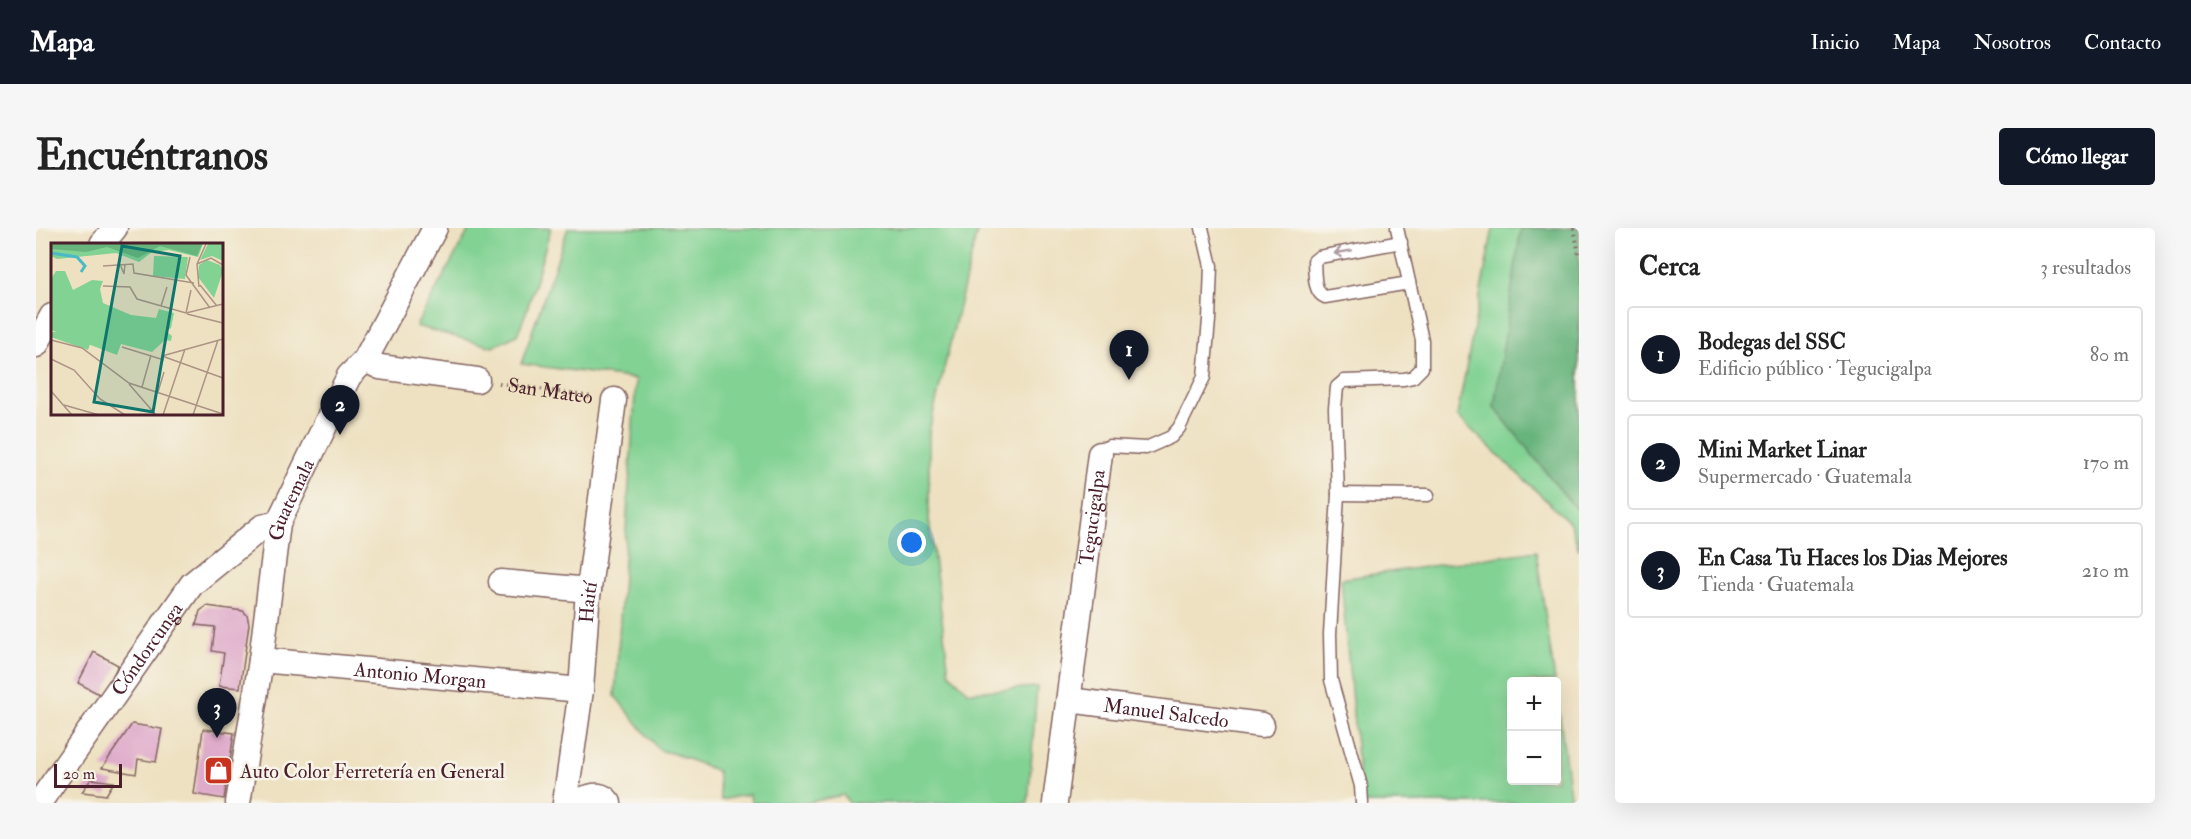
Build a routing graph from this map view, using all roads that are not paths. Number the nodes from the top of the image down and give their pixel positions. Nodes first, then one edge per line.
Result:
1 (115, 228) edge
2 (435, 228) edge
3 (1202, 228) edge
4 (1397, 228) edge
5 (1401, 242) junction
6 (103, 243) edge
7 (1409, 284) junction
8 (51, 318) edge
9 (36, 345) edge
10 (365, 360) junction
11 (488, 381) road end
12 (614, 400) road end
13 (1100, 454) joint
14 (1338, 494) junction
15 (1428, 495) dead end
16 (278, 523) junction
17 (501, 582) dead end
18 (589, 590) junction
19 (261, 660) junction
20 (581, 690) junction
21 (1069, 700) junction
22 (1262, 725) dead end
23 (39, 803) edge
24 (238, 803) edge
25 (565, 803) edge
26 (1056, 803) edge
27 (1362, 803) edge

1 - 6 street
2 - 10 street, Guatemala
3 - 13 lane, Tegucigalpa
4 - 5 lane
5 - 7 lane
5 -> 7 lane
7 - 14 lane
8 - 9 street
10 - 11 street
10 - 16 street, Guatemala
12 - 18 street, Haití
13 - 21 street, Tegucigalpa
14 - 15 lane
14 - 27 lane
16 - 19 street, Guatemala
16 - 23 street, Cóndorcunga
17 - 18 street
18 - 20 street, Haití
19 - 20 street, Antonio Morgan
19 - 24 street, Guatemala
20 - 25 street, Haití
21 - 22 street, Manuel Salcedo
21 - 26 street, Tegucigalpa

